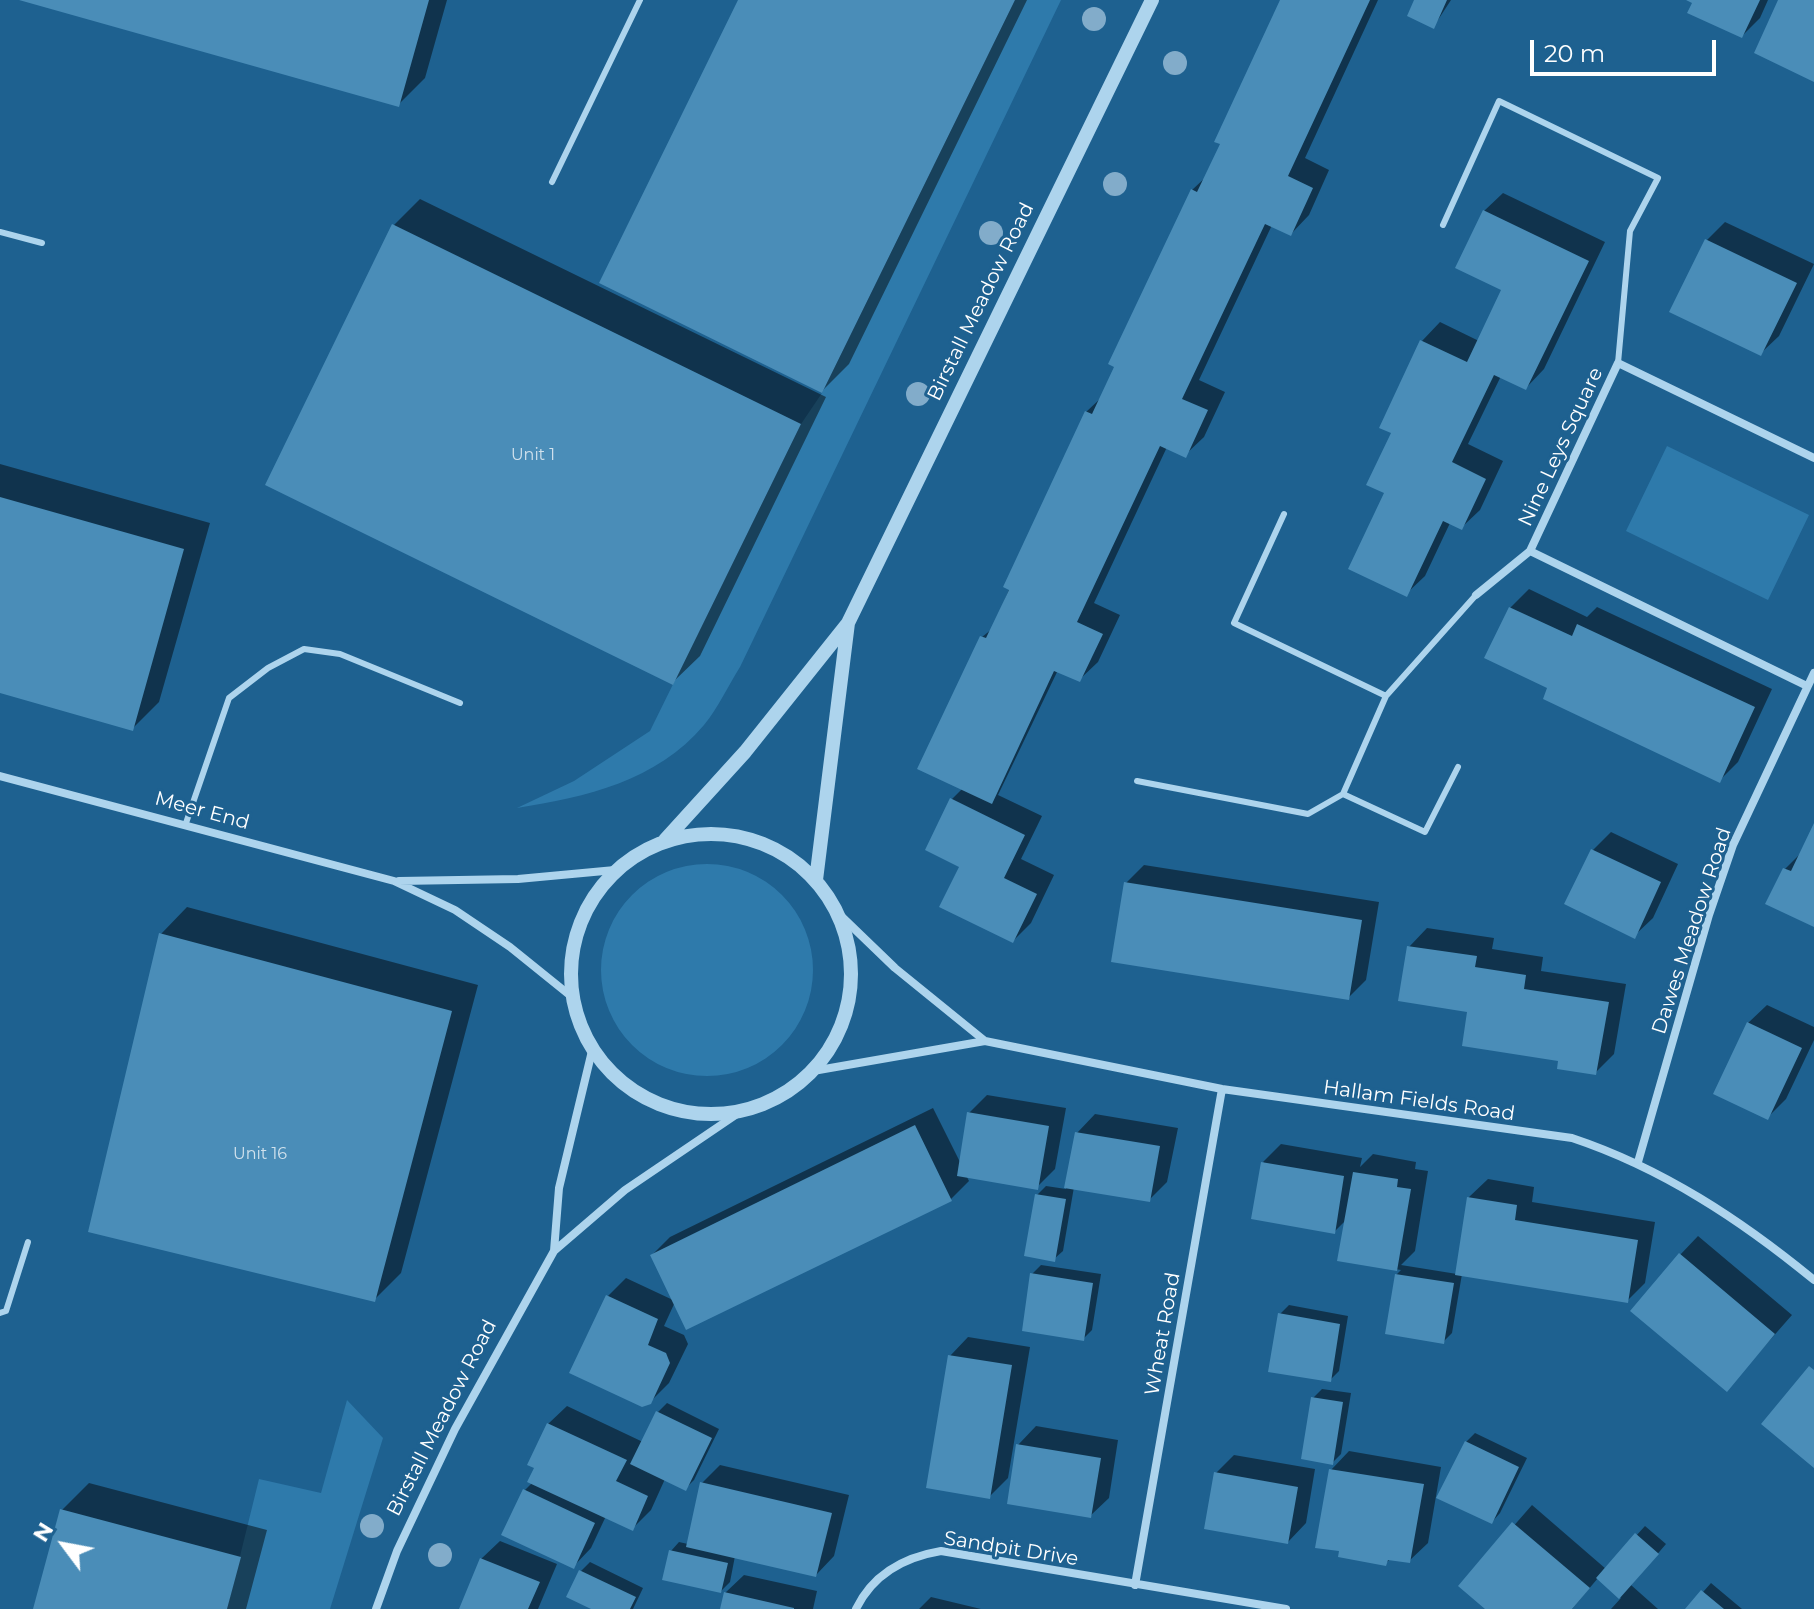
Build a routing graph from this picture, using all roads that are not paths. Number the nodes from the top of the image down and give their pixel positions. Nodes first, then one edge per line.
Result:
1 (640, 0) edge
2 (1152, 0) edge
3 (552, 182) dead end
4 (1443, 225) dead end
5 (0, 232) edge
6 (42, 243) dead end
7 (1618, 363) junction
8 (1814, 458) edge
9 (1284, 514) dead end
10 (1530, 551) junction
11 (1476, 595) joint
12 (848, 623) junction
13 (1814, 673) edge
14 (1807, 686) junction
15 (1386, 696) junction
16 (460, 703) dead end
17 (1458, 767) dead end
18 (0, 776) edge
19 (1137, 781) dead end
20 (1343, 794) junction
21 (186, 823) junction
22 (665, 840) junction
23 (615, 870) junction
24 (816, 880) junction
25 (394, 881) junction
26 (840, 915) junction
27 (572, 997) junction
28 (985, 1041) junction
29 (592, 1051) junction
30 (813, 1071) junction
31 (1222, 1089) junction
32 (740, 1112) junction
33 (1638, 1162) junction
34 (28, 1242) dead end
35 (554, 1251) junction
36 (1814, 1280) edge
37 (0, 1313) edge
38 (1135, 1585) junction
39 (376, 1609) edge
40 (856, 1609) edge
41 (1286, 1609) edge

1 - 3 lane
2 - 12 street, Birstall Meadow Road
4 - 7 lane
5 - 6 lane
7 - 8 street, Nine Leys Square
7 - 10 street, Nine Leys Square
9 - 15 lane
10 - 11 street
10 - 14 street, Nine Leys Square
11 - 15 lane
12 - 22 street, Birstall Meadow Road
12 - 24 street, Birstall Meadow Road
13 - 14 street, Dawes Meadow Road
14 - 33 street, Dawes Meadow Road
15 - 20 lane
16 - 21 lane
17 - 20 lane
18 - 21 street, Meer End
19 - 20 lane
21 - 25 street, Meer End
22 - 23 street
22 - 24 street
23 - 25 street, Meer End
23 - 27 street
24 - 26 street
25 - 27 street, Meer End
26 - 28 street, Hallam Fields Road
26 - 30 street
27 - 29 street
28 - 30 street, Hallam Fields Road
28 - 31 street, Hallam Fields Road
29 - 32 street
29 - 35 street, Birstall Meadow Road
30 - 32 street
31 - 33 street, Hallam Fields Road
31 - 38 street, Wheat Road
32 - 35 street, Birstall Meadow Road
33 - 36 street, Hallam Fields Road
34 - 37 lane
35 - 39 street, Birstall Meadow Road
38 - 40 street, Sandpit Drive
38 - 41 street, Sandpit Drive

